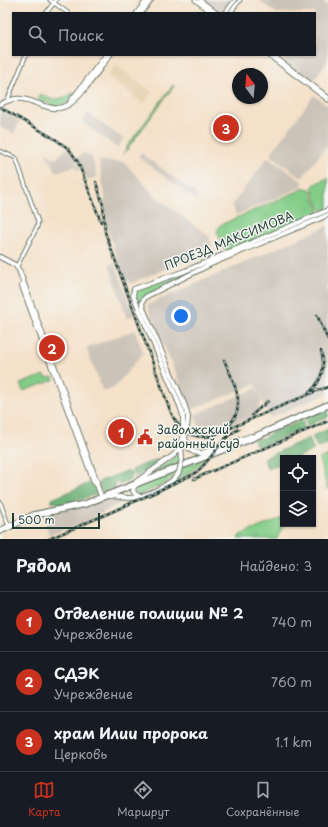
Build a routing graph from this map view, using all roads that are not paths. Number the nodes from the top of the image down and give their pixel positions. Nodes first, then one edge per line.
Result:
1 (147, 0) edge
2 (151, 0) edge
3 (195, 0) edge
4 (200, 0) edge
5 (235, 0) edge
6 (240, 0) edge
7 (53, 1) edge
8 (47, 12) edge
9 (67, 12) edge
10 (138, 12) edge
11 (142, 12) edge
12 (213, 12) edge
13 (213, 12) edge
14 (226, 12) edge
15 (231, 12) edge
16 (26, 56) edge
17 (105, 56) edge
18 (109, 56) edge
19 (269, 56) edge
20 (274, 56) edge
21 (299, 77) junction
22 (80, 91) junction
23 (328, 96) edge
24 (328, 100) edge
25 (6, 101) edge
26 (0, 151) edge
27 (328, 210) edge
28 (328, 215) edge
29 (303, 223) junction
30 (0, 257) edge
31 (16, 266) junction
32 (185, 273) junction
33 (145, 319) junction
34 (174, 386) junction
35 (328, 404) edge
36 (185, 426) junction
37 (183, 436) junction
38 (247, 439) junction
39 (136, 483) junction
40 (144, 495) junction
41 (103, 496) junction
42 (0, 502) edge
43 (9, 526) junction
44 (0, 530) edge

1 - 10 main road
2 - 11 main road
3 - 12 street
4 - 13 street
5 - 14 street
6 - 15 street
7 - 8 street
7 - 9 street
16 - 25 street
17 - 22 main road
18 - 22 main road
19 - 21 street
20 - 21 street
21 - 23 street
21 - 24 street
22 - 25 main road
22 - 25 main road
26 - 31 street
27 - 29 main road, ПРОЕЗД МАКСИМОВА
28 - 29 main road, ПРОЕЗД МАКСИМОВА
29 - 32 main road, ПРОЕЗД МАКСИМОВА
30 - 31 main road
31 - 41 main road
32 - 33 main road, ПРОЕЗД МАКСИМОВА
32 - 33 main road, ПРОЕЗД МАКСИМОВА
33 - 34 main road
34 - 36 main road
34 - 36 main road
35 - 38 highway
36 - 37 main road, bridge
37 - 38 main road
37 - 39 main road
37 - 40 main road, bridge
38 - 39 highway
39 - 40 main road
39 - 41 highway
40 - 41 main road
41 - 43 highway
42 - 43 street
43 - 44 highway

